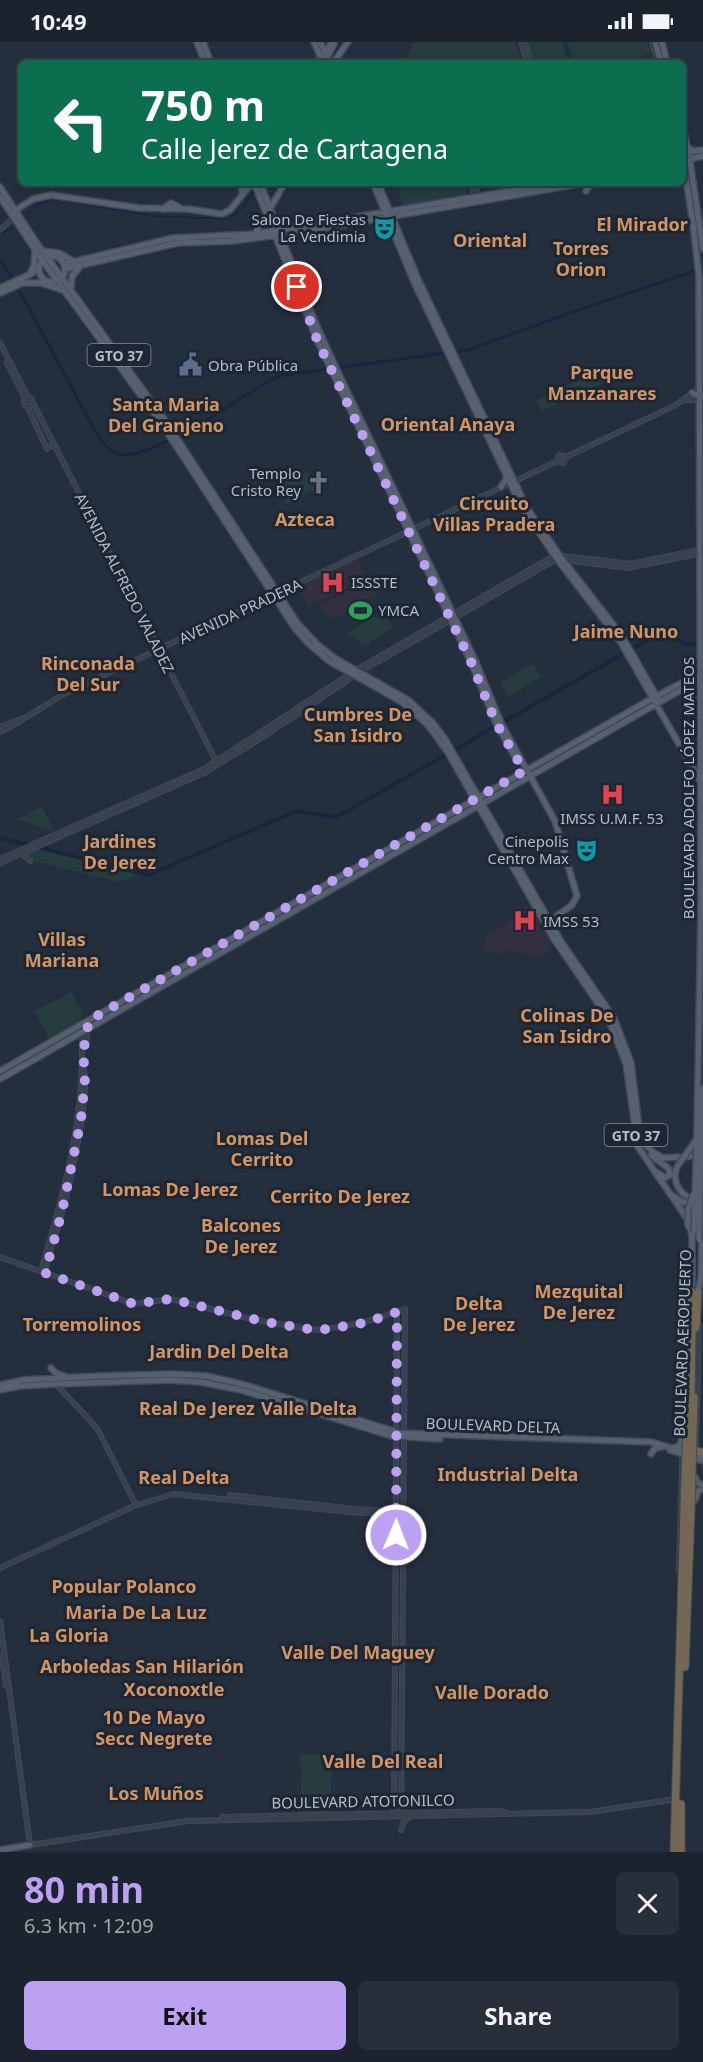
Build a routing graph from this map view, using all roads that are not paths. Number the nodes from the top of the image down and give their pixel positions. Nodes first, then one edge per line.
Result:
1 (197, 42) edge
2 (202, 42) edge
3 (348, 42) edge
4 (523, 42) edge
5 (654, 42) edge
6 (662, 42) edge
7 (324, 43) edge
8 (204, 60) edge
9 (210, 60) edge
10 (326, 60) edge
11 (528, 60) edge
12 (658, 60) edge
13 (666, 60) edge
14 (686, 139) edge
15 (687, 143) junction
16 (703, 150) edge
17 (703, 156) edge
18 (686, 158) edge
19 (686, 180) edge
20 (687, 185) junction
21 (248, 186) edge
22 (248, 186) edge
23 (283, 186) edge
24 (375, 186) edge
25 (379, 186) edge
26 (474, 186) edge
27 (544, 186) edge
28 (566, 186) edge
29 (590, 186) edge
30 (260, 187) edge
31 (0, 188) edge
32 (586, 191) dead end
33 (694, 191) junction
34 (0, 197) edge
35 (477, 200) junction
36 (383, 202) junction
37 (10, 204) junction
38 (25, 204) junction
39 (233, 207) junction
40 (398, 210) junction
41 (268, 211) junction
42 (372, 214) junction
43 (386, 215) junction
44 (15, 217) junction
45 (261, 223) junction
46 (694, 228) junction
47 (0, 230) edge
48 (278, 233) junction
49 (255, 234) junction
50 (699, 240) dead end
51 (238, 241) junction
52 (703, 249) edge
53 (39, 251) junction
54 (43, 261) junction
55 (80, 263) junction
56 (65, 267) junction
57 (29, 275) junction
58 (44, 279) junction
59 (60, 280) junction
60 (21, 282) junction
61 (12, 284) junction
62 (0, 288) edge
63 (69, 292) junction
64 (0, 293) edge
65 (0, 343) edge
66 (0, 349) edge
67 (450, 353) junction
68 (702, 386) edge
69 (692, 393) junction
70 (26, 398) junction
71 (702, 399) edge
72 (685, 400) junction
73 (32, 401) junction
74 (27, 406) junction
75 (54, 446) junction
76 (506, 474) junction
77 (512, 483) junction
78 (501, 487) junction
79 (410, 531) junction
80 (701, 551) edge
81 (558, 557) junction
82 (631, 566) junction
83 (277, 592) junction
84 (452, 617) junction
85 (159, 650) junction
86 (377, 660) junction
87 (367, 668) junction
88 (700, 669) junction
89 (355, 673) junction
90 (370, 678) junction
91 (689, 679) junction
92 (702, 681) edge
93 (681, 686) junction
94 (657, 700) junction
95 (0, 729) edge
96 (700, 757) junction
97 (693, 760) junction
98 (217, 763) junction
99 (527, 774) junction
100 (514, 777) junction
101 (701, 777) edge
102 (518, 783) junction
103 (479, 801) junction
104 (447, 816) junction
105 (450, 823) junction
106 (700, 828) junction
107 (32, 846) junction
108 (26, 852) junction
109 (0, 861) edge
110 (30, 861) dead end
111 (334, 880) junction
112 (703, 881) edge
113 (339, 885) junction
114 (295, 907) junction
115 (270, 917) junction
116 (263, 921) junction
117 (278, 921) junction
118 (546, 921) junction
119 (270, 925) junction
120 (85, 1022) junction
121 (85, 1031) junction
122 (83, 1065) junction
123 (699, 1068) junction
124 (0, 1071) edge
125 (0, 1079) edge
126 (703, 1089) edge
127 (700, 1100) edge
128 (82, 1113) junction
129 (86, 1122) dead end
130 (640, 1131) junction
131 (695, 1132) junction
132 (697, 1138) junction
133 (703, 1145) edge
134 (702, 1155) edge
135 (643, 1156) junction
136 (680, 1157) junction
137 (703, 1182) edge
138 (666, 1190) junction
139 (703, 1202) edge
140 (703, 1219) edge
141 (703, 1227) edge
142 (700, 1235) edge
143 (692, 1237) junction
144 (0, 1257) edge
145 (693, 1259) junction
146 (689, 1269) junction
147 (44, 1273) junction
148 (700, 1282) junction
149 (694, 1289) junction
150 (690, 1305) junction
151 (397, 1312) junction
152 (693, 1317) junction
153 (686, 1334) junction
154 (51, 1368) dead end
155 (187, 1374) junction
156 (70, 1377) junction
157 (179, 1380) junction
158 (56, 1382) junction
159 (0, 1385) edge
160 (0, 1390) edge
161 (340, 1421) junction
162 (358, 1421) junction
163 (396, 1423) junction
164 (387, 1429) junction
165 (396, 1434) junction
166 (404, 1436) junction
167 (682, 1439) junction
168 (661, 1447) junction
169 (674, 1448) junction
170 (694, 1453) edge
171 (651, 1454) dead end
172 (681, 1466) junction
173 (695, 1469) junction
174 (695, 1477) junction
175 (703, 1487) edge
176 (694, 1500) junction
177 (136, 1505) junction
178 (396, 1513) junction
179 (404, 1514) junction
180 (0, 1568) edge
181 (685, 1585) junction
182 (0, 1620) edge
183 (0, 1640) edge
184 (4, 1679) edge
185 (394, 1755) junction
186 (402, 1756) junction
187 (677, 1799) junction
188 (402, 1802) junction
189 (394, 1803) junction
190 (384, 1813) junction
191 (401, 1814) junction
192 (412, 1814) junction
193 (394, 1815) junction
194 (217, 1819) junction
195 (401, 1830) dead end
196 (29, 1846) junction
197 (0, 1850) edge
198 (674, 1852) edge
199 (681, 1852) edge

1 - 8 main road
2 - 9 main road
3 - 10 main road
4 - 11 street
5 - 12 main road
6 - 13 main road
7 - 10 main road
7 - 10 main road
7 - 10 main road
14 - 15 main road, BOULEVARD ADOLFO LÓPEZ MATEOS
15 - 16 main road
15 - 18 main road, BOULEVARD ADOLFO LÓPEZ MATEOS
16 - 18 main road
17 - 18 main road
18 - 33 main road, BOULEVARD ADOLFO LÓPEZ MATEOS
19 - 20 main road, BOULEVARD ADOLFO LÓPEZ MATEOS
20 - 33 main road
20 - 46 main road, BOULEVARD ADOLFO LÓPEZ MATEOS
21 - 39 main road
22 - 39 main road
23 - 41 main road
24 - 36 main road
25 - 36 main road
26 - 35 street
27 - 35 main road
28 - 35 main road
29 - 32 main road
30 - 41 main road
31 - 37 main road, GTO 37
33 - 52 main road, BOULEVARD ADOLFO LÓPEZ MATEOS
34 - 44 main road, GTO 37
35 - 40 main road
35 - 43 main road
36 - 40 main road
36 - 42 main road
36 - 43 main road
37 - 38 main road
37 - 44 main road, GTO 37
38 - 39 main road
38 - 44 main road
40 - 43 main road
41 - 45 main road
41 - 48 main road
42 - 43 main road
42 - 48 main road
43 - 48 main road
43 - 67 main road
43 - 67 main road
44 - 47 street
44 - 53 main road, GTO 37
45 - 48 main road
45 - 49 main road
46 - 50 main road
46 - 68 main road, BOULEVARD ADOLFO LÓPEZ MATEOS
48 - 49 main road
48 - 51 main road
48 - 79 main road
49 - 51 main road
49 - 55 main road
51 - 55 main road
53 - 54 main road, GTO 37
53 - 55 main road
53 - 57 main road
54 - 56 main road
54 - 57 main road
54 - 58 main road
54 - 59 main road, GTO 37
55 - 56 main road
55 - 63 main road
56 - 59 main road
57 - 60 main road
58 - 59 main road
58 - 60 main road
59 - 63 main road, GTO 37
60 - 61 main road
60 - 63 main road
61 - 62 main road
61 - 64 main road
63 - 83 main road, GTO 37
65 - 70 street
66 - 70 street
67 - 76 main road
67 - 77 main road
68 - 69 street, AVENIDA PRADERA
68 - 71 main road, BOULEVARD ADOLFO LÓPEZ MATEOS
69 - 71 main road
69 - 72 street, AVENIDA PRADERA
70 - 73 street, AVENIDA ALFREDO VALADEZ
70 - 74 street
71 - 72 street, AVENIDA PRADERA
71 - 80 main road, BOULEVARD ADOLFO LÓPEZ MATEOS
72 - 77 street, AVENIDA PRADERA
73 - 74 street
73 - 75 street, AVENIDA ALFREDO VALADEZ
74 - 75 street
75 - 85 street, AVENIDA ALFREDO VALADEZ
76 - 77 main road
76 - 78 main road
77 - 78 street, AVENIDA PRADERA
77 - 81 main road
78 - 79 street, AVENIDA PRADERA
79 - 83 street, AVENIDA PRADERA
79 - 84 main road
80 - 82 street
80 - 82 street
80 - 88 main road, BOULEVARD ADOLFO LÓPEZ MATEOS
81 - 82 street
81 - 84 street
81 - 94 main road
83 - 85 street, AVENIDA PRADERA
83 - 89 main road, GTO 37
84 - 86 street
84 - 99 main road
85 - 95 street, AVENIDA PRADERA
85 - 98 street, AVENIDA ALFREDO VALADEZ
86 - 87 street
86 - 89 street
87 - 89 street
87 - 90 main road
88 - 91 main road
88 - 92 main road, BOULEVARD ADOLFO LÓPEZ MATEOS
89 - 90 main road, GTO 37
89 - 98 street
89 - 103 main road, GTO 37
90 - 103 main road, GTO 37
91 - 92 main road
91 - 93 main road
92 - 93 main road
92 - 96 main road, BOULEVARD ADOLFO LÓPEZ MATEOS
93 - 94 main road
94 - 97 main road
94 - 99 main road
94 - 101 main road
96 - 97 main road
96 - 101 main road, BOULEVARD ADOLFO LÓPEZ MATEOS
97 - 101 main road
98 - 107 street
98 - 107 street
99 - 100 main road
99 - 102 main road
99 - 118 main road
100 - 102 main road
100 - 103 main road
101 - 106 main road, BOULEVARD ADOLFO LÓPEZ MATEOS
102 - 103 main road
103 - 104 main road
103 - 105 main road
103 - 118 main road, GTO 37
104 - 105 main road
104 - 111 main road
105 - 113 main road
106 - 112 main road
106 - 123 main road, BOULEVARD ADOLFO LÓPEZ MATEOS
107 - 108 street
107 - 109 street
108 - 109 street
108 - 110 street
111 - 113 main road
111 - 114 main road
113 - 114 main road
114 - 115 main road
114 - 117 main road
115 - 116 main road
115 - 117 main road
116 - 119 main road
116 - 120 main road
117 - 119 main road
118 - 130 main road, GTO 37
118 - 135 main road, GTO 37
119 - 121 main road
120 - 121 street
120 - 124 main road
121 - 122 street
121 - 125 main road
122 - 128 street
122 - 147 street
123 - 127 main road, BOULEVARD ADOLFO LÓPEZ MATEOS
123 - 131 main road
126 - 127 main road
127 - 132 main road, BOULEVARD AEROPUERTO
127 - 142 main road, BOULEVARD AEROPUERTO, bridge
128 - 129 street
128 - 147 street
130 - 135 main road
130 - 136 main road, GTO 37
131 - 133 main road
131 - 136 main road
132 - 139 main road, bridge
132 - 145 main road, BOULEVARD AEROPUERTO, bridge
134 - 136 main road, GTO 37
135 - 138 main road, GTO 37
137 - 145 main road, bridge
138 - 139 main road
138 - 143 main road, GTO 37
140 - 142 main road, bridge
141 - 142 main road
142 - 143 main road
142 - 145 main road, BOULEVARD AEROPUERTO
142 - 148 main road
143 - 149 main road
144 - 147 street
145 - 146 main road
145 - 149 main road, BOULEVARD AEROPUERTO
145 - 149 main road, BOULEVARD AEROPUERTO
146 - 149 main road
146 - 153 street, BOULEVARD AEROPUERTO
147 - 151 street
148 - 149 main road
148 - 170 street, BOULEVARD AEROPUERTO
149 - 150 highway, BOULEVARD AEROPUERTO
149 - 152 highway, BOULEVARD AEROPUERTO
150 - 152 highway, BOULEVARD AEROPUERTO
150 - 153 highway
151 - 163 street
151 - 166 street
152 - 170 highway
152 - 181 highway, BOULEVARD AEROPUERTO, bridge
153 - 167 street, BOULEVARD AEROPUERTO
154 - 156 main road
155 - 156 main road, BOULEVARD DELTA
155 - 157 main road
155 - 162 main road, BOULEVARD DELTA
156 - 158 main road, BOULEVARD DELTA
157 - 158 main road, BOULEVARD DELTA
157 - 161 main road, BOULEVARD DELTA
158 - 159 main road, BOULEVARD DELTA
158 - 160 main road, BOULEVARD DELTA
158 - 177 street
161 - 162 main road
161 - 165 main road, BOULEVARD DELTA
162 - 164 main road, BOULEVARD DELTA
163 - 164 main road
163 - 165 street
164 - 165 main road, BOULEVARD DELTA
165 - 166 main road, BOULEVARD DELTA
165 - 178 street
166 - 168 main road, BOULEVARD DELTA
166 - 169 main road, BOULEVARD DELTA
166 - 179 street
167 - 169 main road
167 - 170 street, BOULEVARD AEROPUERTO
167 - 170 street
168 - 170 main road, BOULEVARD DELTA
168 - 171 main road
169 - 170 main road, BOULEVARD DELTA
170 - 172 street, BOULEVARD AEROPUERTO
170 - 173 street, BOULEVARD AEROPUERTO
172 - 173 street
172 - 181 street, BOULEVARD AEROPUERTO
173 - 174 street, BOULEVARD AEROPUERTO
174 - 175 main road
174 - 176 street, BOULEVARD AEROPUERTO
175 - 176 main road
176 - 181 street, BOULEVARD AEROPUERTO
177 - 178 street
177 - 180 street
178 - 179 street
178 - 185 street
179 - 186 street
181 - 187 highway, BOULEVARD AEROPUERTO
181 - 199 highway, BOULEVARD AEROPUERTO
182 - 184 street
183 - 184 street
184 - 196 street
185 - 186 street
185 - 189 street
186 - 188 street
187 - 192 street, BOULEVARD ATOTONILCO
187 - 198 highway, BOULEVARD AEROPUERTO
188 - 191 street
188 - 192 street
189 - 190 street
189 - 193 street
190 - 193 street, BOULEVARD ATOTONILCO
190 - 194 street, BOULEVARD ATOTONILCO
191 - 192 street, BOULEVARD ATOTONILCO
191 - 193 street, BOULEVARD ATOTONILCO
192 - 195 street
193 - 194 street, BOULEVARD ATOTONILCO
194 - 196 street, BOULEVARD ATOTONILCO
196 - 197 main road, BOULEVARD ATOTONILCO

